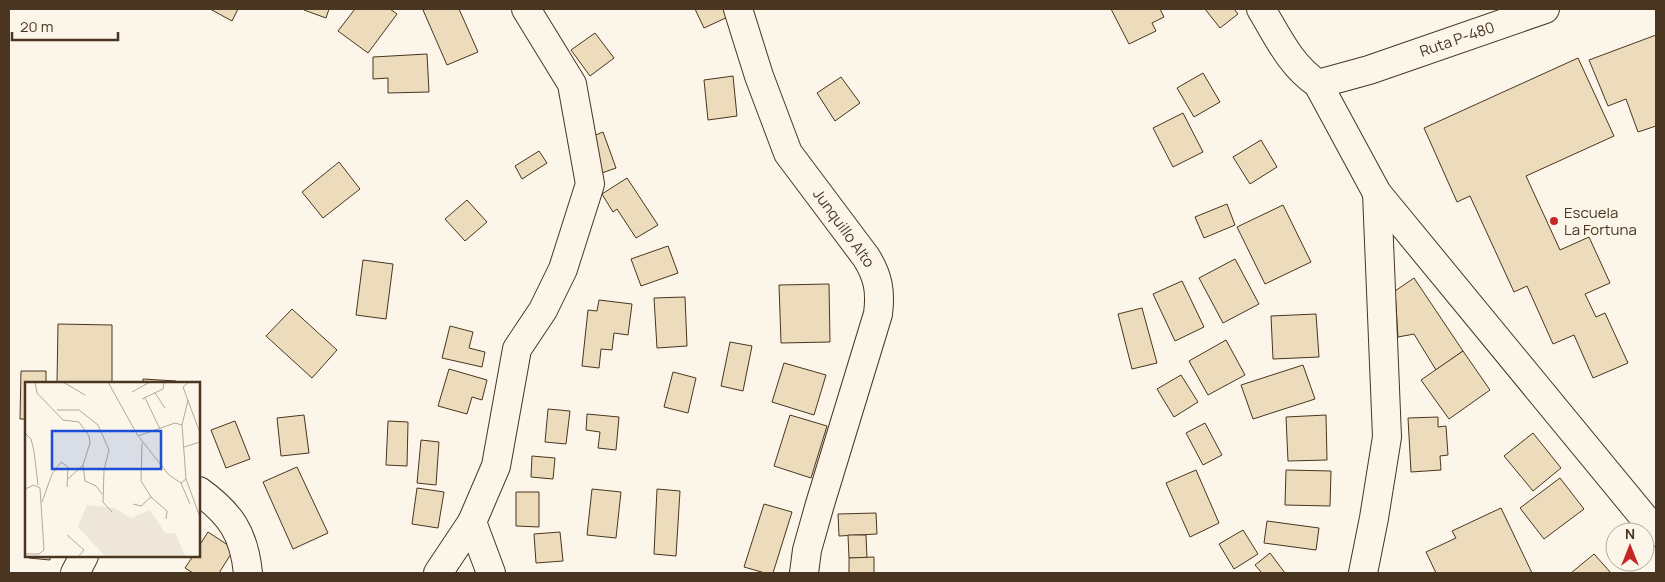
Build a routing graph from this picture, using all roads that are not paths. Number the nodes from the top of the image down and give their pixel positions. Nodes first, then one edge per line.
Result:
1 (526, 9) edge
2 (738, 9) edge
3 (1261, 9) edge
4 (1545, 9) edge
5 (1318, 84) junction
6 (1377, 193) junction
7 (200, 492) edge
8 (472, 522) junction
9 (1656, 532) edge
10 (83, 557) edge
11 (75, 573) edge
12 (248, 573) edge
13 (438, 573) edge
14 (491, 573) edge
15 (804, 573) edge
16 (1363, 573) edge

1 - 8 street
2 - 15 street, Junquillo Alto
3 - 5 street
4 - 5 street, Ruta P-480
5 - 6 street
6 - 9 street
6 - 16 street
7 - 12 street
8 - 13 street
8 - 14 street
10 - 11 street

